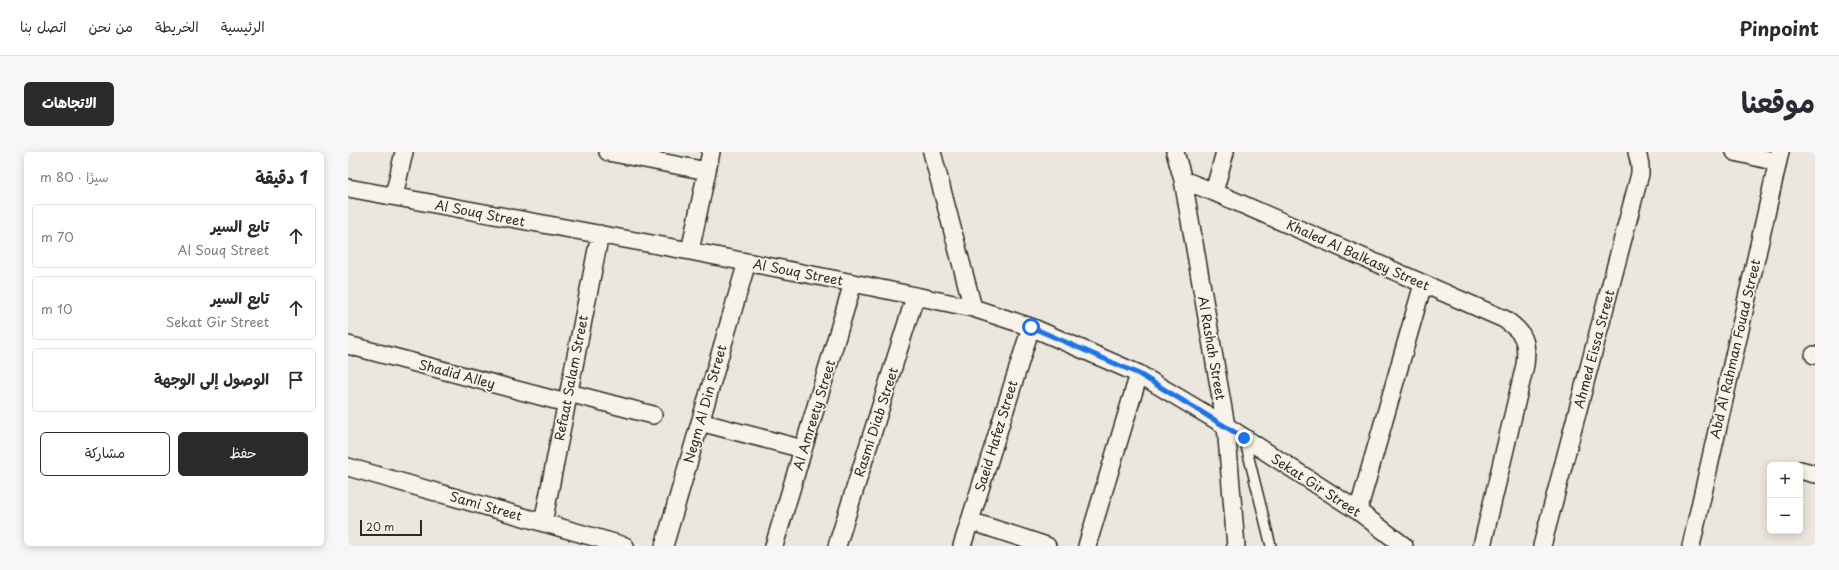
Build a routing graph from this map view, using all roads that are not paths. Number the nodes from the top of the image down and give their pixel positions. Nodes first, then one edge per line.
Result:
1 (404, 152) edge
2 (608, 152) edge
3 (711, 152) edge
4 (932, 152) edge
5 (1175, 152) edge
6 (1225, 152) edge
7 (1637, 152) edge
8 (1735, 152) edge
9 (1779, 157) edge
10 (707, 171) junction
11 (1183, 180) junction
12 (348, 188) edge
13 (1214, 192) junction
14 (394, 196) junction
15 (600, 234) junction
16 (690, 251) junction
17 (747, 262) junction
18 (853, 283) junction
19 (1423, 284) junction
20 (916, 297) junction
21 (973, 308) junction
22 (1031, 327) junction
23 (348, 345) edge
24 (1139, 374) junction
25 (568, 398) junction
26 (653, 415) dead end
27 (700, 422) junction
28 (1226, 426) junction
29 (1244, 438) junction
30 (803, 449) junction
31 (348, 467) edge
32 (1803, 471) edge
33 (1815, 474) edge
34 (1358, 511) junction
35 (970, 521) junction
36 (543, 523) junction
37 (625, 546) edge
38 (664, 546) edge
39 (774, 546) edge
40 (837, 546) edge
41 (962, 546) edge
42 (1047, 546) edge
43 (1087, 546) edge
44 (1236, 546) edge
45 (1271, 546) edge
46 (1404, 546) edge
47 (1482, 546) edge
48 (1542, 546) edge
49 (1691, 546) edge

1 - 14 street
2 - 10 street
3 - 10 street
4 - 21 street
5 - 11 street, Al Rashah Street
6 - 13 street
7 - 48 street, Ahmed Eissa Street
8 - 9 street
9 - 49 street, Abd Al Rahman Fouad Street
10 - 16 street
11 - 13 street, Khaled Al Balkasy Street
11 - 28 street, Al Rashah Street
12 - 14 street, Al Souq Street
13 - 19 street, Khaled Al Balkasy Street
14 - 15 street, Al Souq Street
15 - 16 street, Al Souq Street
15 - 25 street, Refaat Salam Street
16 - 17 street, Al Souq Street
17 - 18 street, Al Souq Street
17 - 27 street, Negm Al Din Street
18 - 20 street, Al Souq Street
18 - 30 street, Al Amreety Street
19 - 34 street
19 - 47 street, Khaled Al Balkasy Street
20 - 21 street, Al Souq Street
20 - 40 street, Rasmi Diab Street
21 - 22 street, Al Souq Street
22 - 24 street, Al Souq Street
22 - 35 street, Saeid Hafez Street
23 - 25 street, Shadid Alley
24 - 28 street, Al Souq Street
24 - 43 street
25 - 26 street, Shadid Alley
25 - 36 street, Refaat Salam Street
27 - 30 street
27 - 38 street, Negm Al Din Street
28 - 29 street, Sekat Gir Street
28 - 44 street, Al Rashah Street
29 - 34 street, Sekat Gir Street
29 - 45 lane
30 - 39 street, Al Amreety Street
31 - 36 street, Sami Street
32 - 33 street
34 - 46 street, Sekat Gir Street
35 - 41 street, Saeid Hafez Street
35 - 42 street
36 - 37 street, Sami Street

